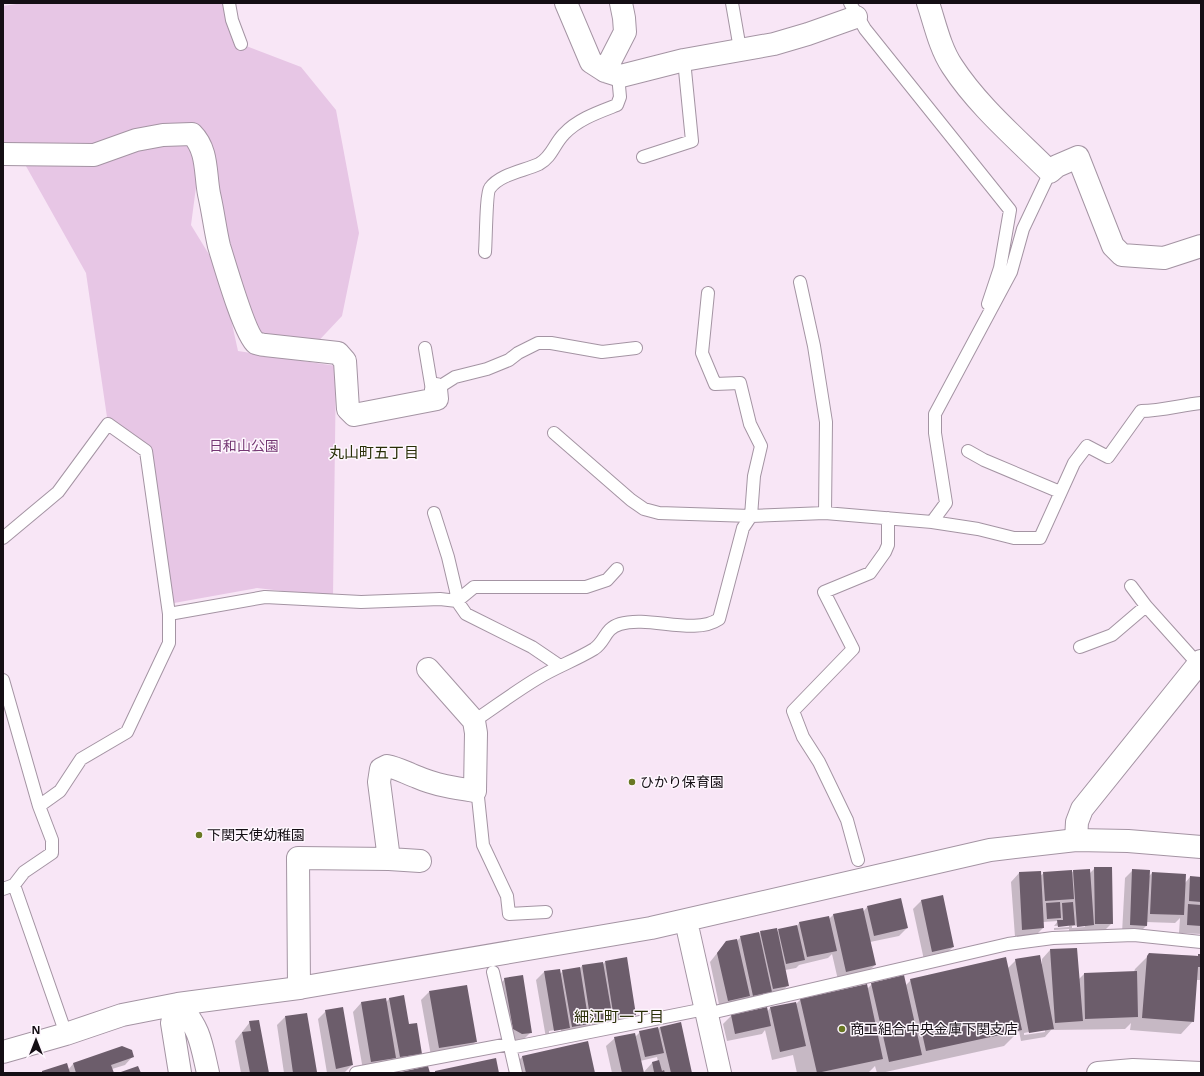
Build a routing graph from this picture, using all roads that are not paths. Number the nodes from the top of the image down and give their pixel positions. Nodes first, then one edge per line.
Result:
1 (229, 3) edge
2 (566, 3) edge
3 (621, 3) edge
4 (732, 3) edge
5 (928, 3) edge
6 (853, 10) edge
7 (241, 44) dead end
8 (740, 49) junction
9 (684, 60) junction
10 (611, 73) junction
11 (3, 154) edge
12 (643, 157) dead end
13 (1050, 172) junction
14 (1201, 246) edge
15 (485, 252) dead end
16 (800, 282) dead end
17 (708, 293) dead end
18 (984, 321) junction
19 (425, 348) dead end
20 (636, 348) dead end
21 (436, 388) junction
22 (1201, 403) edge
23 (554, 433) dead end
24 (968, 451) dead end
25 (1060, 492) junction
26 (434, 513) dead end
27 (825, 513) junction
28 (751, 516) junction
29 (888, 518) junction
30 (932, 522) junction
31 (3, 538) edge
32 (617, 569) dead end
33 (1132, 586) dead end
34 (457, 602) junction
35 (1146, 606) junction
36 (169, 614) junction
37 (1080, 647) dead end
38 (1200, 662) edge
39 (560, 666) junction
40 (428, 669) dead end
41 (3, 680) edge
42 (474, 720) junction
43 (474, 792) junction
44 (39, 806) junction
45 (1076, 840) junction
46 (1201, 847) edge
47 (389, 859) junction
48 (858, 860) dead end
49 (420, 861) dead end
50 (9, 887) edge
51 (546, 912) dead end
52 (686, 921) junction
53 (1201, 942) edge
54 (493, 972) dead end
55 (299, 988) junction
56 (178, 1004) junction
57 (706, 1011) junction
58 (66, 1034) junction
59 (510, 1046) junction
60 (3, 1052) edge
61 (180, 1073) edge
62 (208, 1073) edge
63 (356, 1073) edge
64 (516, 1073) edge
65 (720, 1073) edge
66 (1098, 1073) edge
67 (1201, 1073) edge

1 - 7 lane
2 - 10 main road
3 - 10 main road
4 - 8 lane
5 - 13 main road
6 - 8 main road
6 - 18 lane
8 - 9 main road
9 - 10 main road
9 - 12 lane
10 - 15 lane
11 - 21 main road
13 - 14 main road
13 - 18 lane
16 - 27 lane
17 - 28 lane
18 - 30 lane
19 - 21 lane
20 - 21 lane
22 - 25 lane
23 - 28 lane
24 - 25 lane
25 - 30 lane
26 - 34 lane
27 - 28 lane
27 - 29 lane
28 - 39 lane
29 - 30 lane
29 - 48 lane
31 - 36 lane
32 - 34 lane
33 - 35 lane
34 - 36 lane
34 - 39 lane
35 - 37 lane
35 - 38 lane
36 - 44 lane
38 - 45 main road
39 - 42 lane
40 - 42 main road
41 - 44 lane
42 - 43 main road
43 - 47 main road
43 - 51 lane
44 - 50 lane
45 - 46 main road
45 - 52 main road
47 - 49 main road
47 - 55 main road
50 - 58 lane
52 - 55 main road
52 - 57 main road
53 - 57 lane
54 - 59 lane
55 - 56 main road
56 - 58 main road
56 - 61 main road
56 - 62 main road
57 - 59 lane
57 - 65 main road
58 - 60 main road
59 - 63 lane
59 - 64 lane
66 - 67 main road

